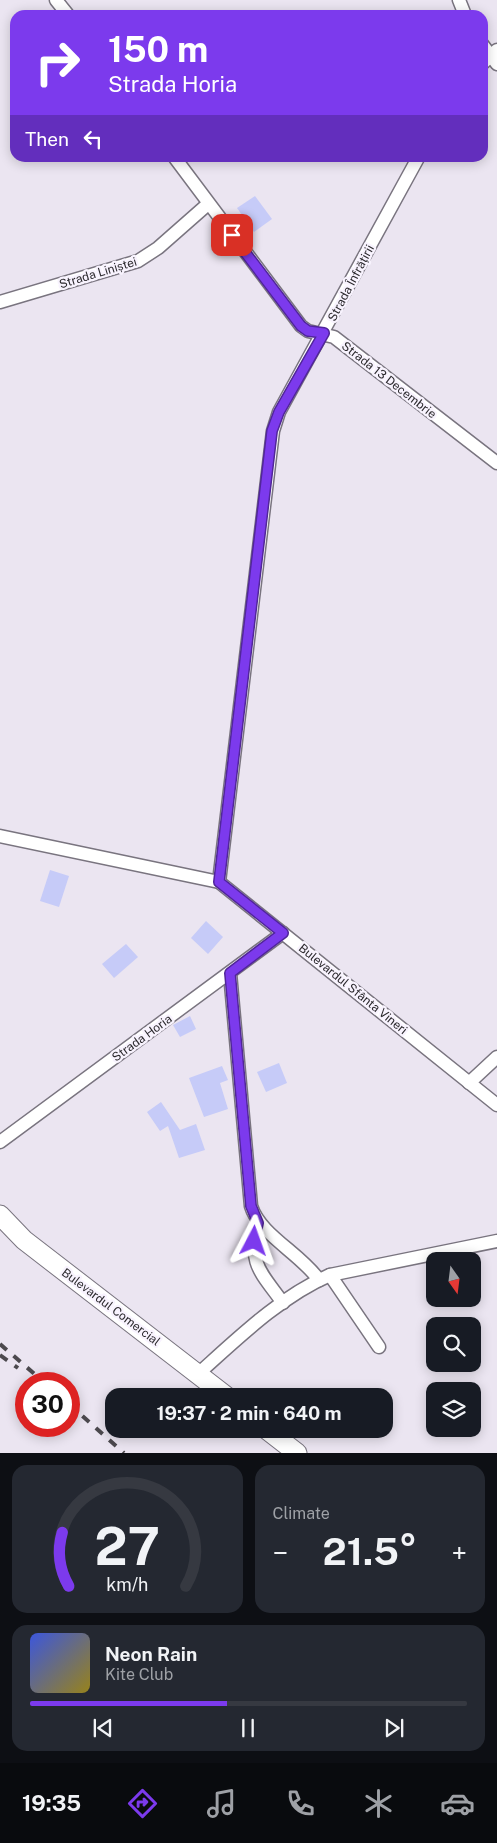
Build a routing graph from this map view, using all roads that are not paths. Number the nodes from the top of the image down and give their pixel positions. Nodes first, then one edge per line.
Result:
1 (56, 0) edge
2 (64, 10) edge
3 (178, 162) edge
4 (416, 162) edge
5 (208, 204) junction
6 (0, 302) edge
7 (324, 333) junction
8 (497, 463) edge
9 (0, 836) edge
10 (219, 882) junction
11 (283, 933) junction
12 (230, 973) junction
13 (497, 1057) edge
14 (469, 1083) junction
15 (497, 1106) edge
16 (0, 1142) edge
17 (0, 1214) edge
18 (258, 1223) junction
19 (497, 1241) edge
20 (324, 1277) junction
21 (283, 1303) junction
22 (379, 1347) dead end
23 (198, 1374) junction
24 (216, 1388) edge
25 (278, 1438) edge
26 (297, 1453) edge

1 - 2 street
3 - 5 street, Strada 13 Decembrie
4 - 7 street, Strada Înfrățirii
5 - 6 street, Strada Liniștei
5 - 7 street, Strada 13 Decembrie
7 - 8 street, Strada 13 Decembrie
7 - 10 street, Strada Înfrățirii
9 - 10 street, Bulevardul Sfânta Vineri
10 - 11 street, Bulevardul Sfânta Vineri
11 - 12 street, Strada Horia
11 - 14 street, Bulevardul Sfânta Vineri
12 - 16 street, Strada Horia
12 - 18 street
13 - 14 street
14 - 15 street, Bulevardul Sfânta Vineri
17 - 23 main road, Bulevardul Comercial
18 - 20 street
18 - 21 street
19 - 20 street
20 - 21 street
20 - 22 street
21 - 23 street
23 - 24 main road, Bulevardul Comercial
25 - 26 main road

